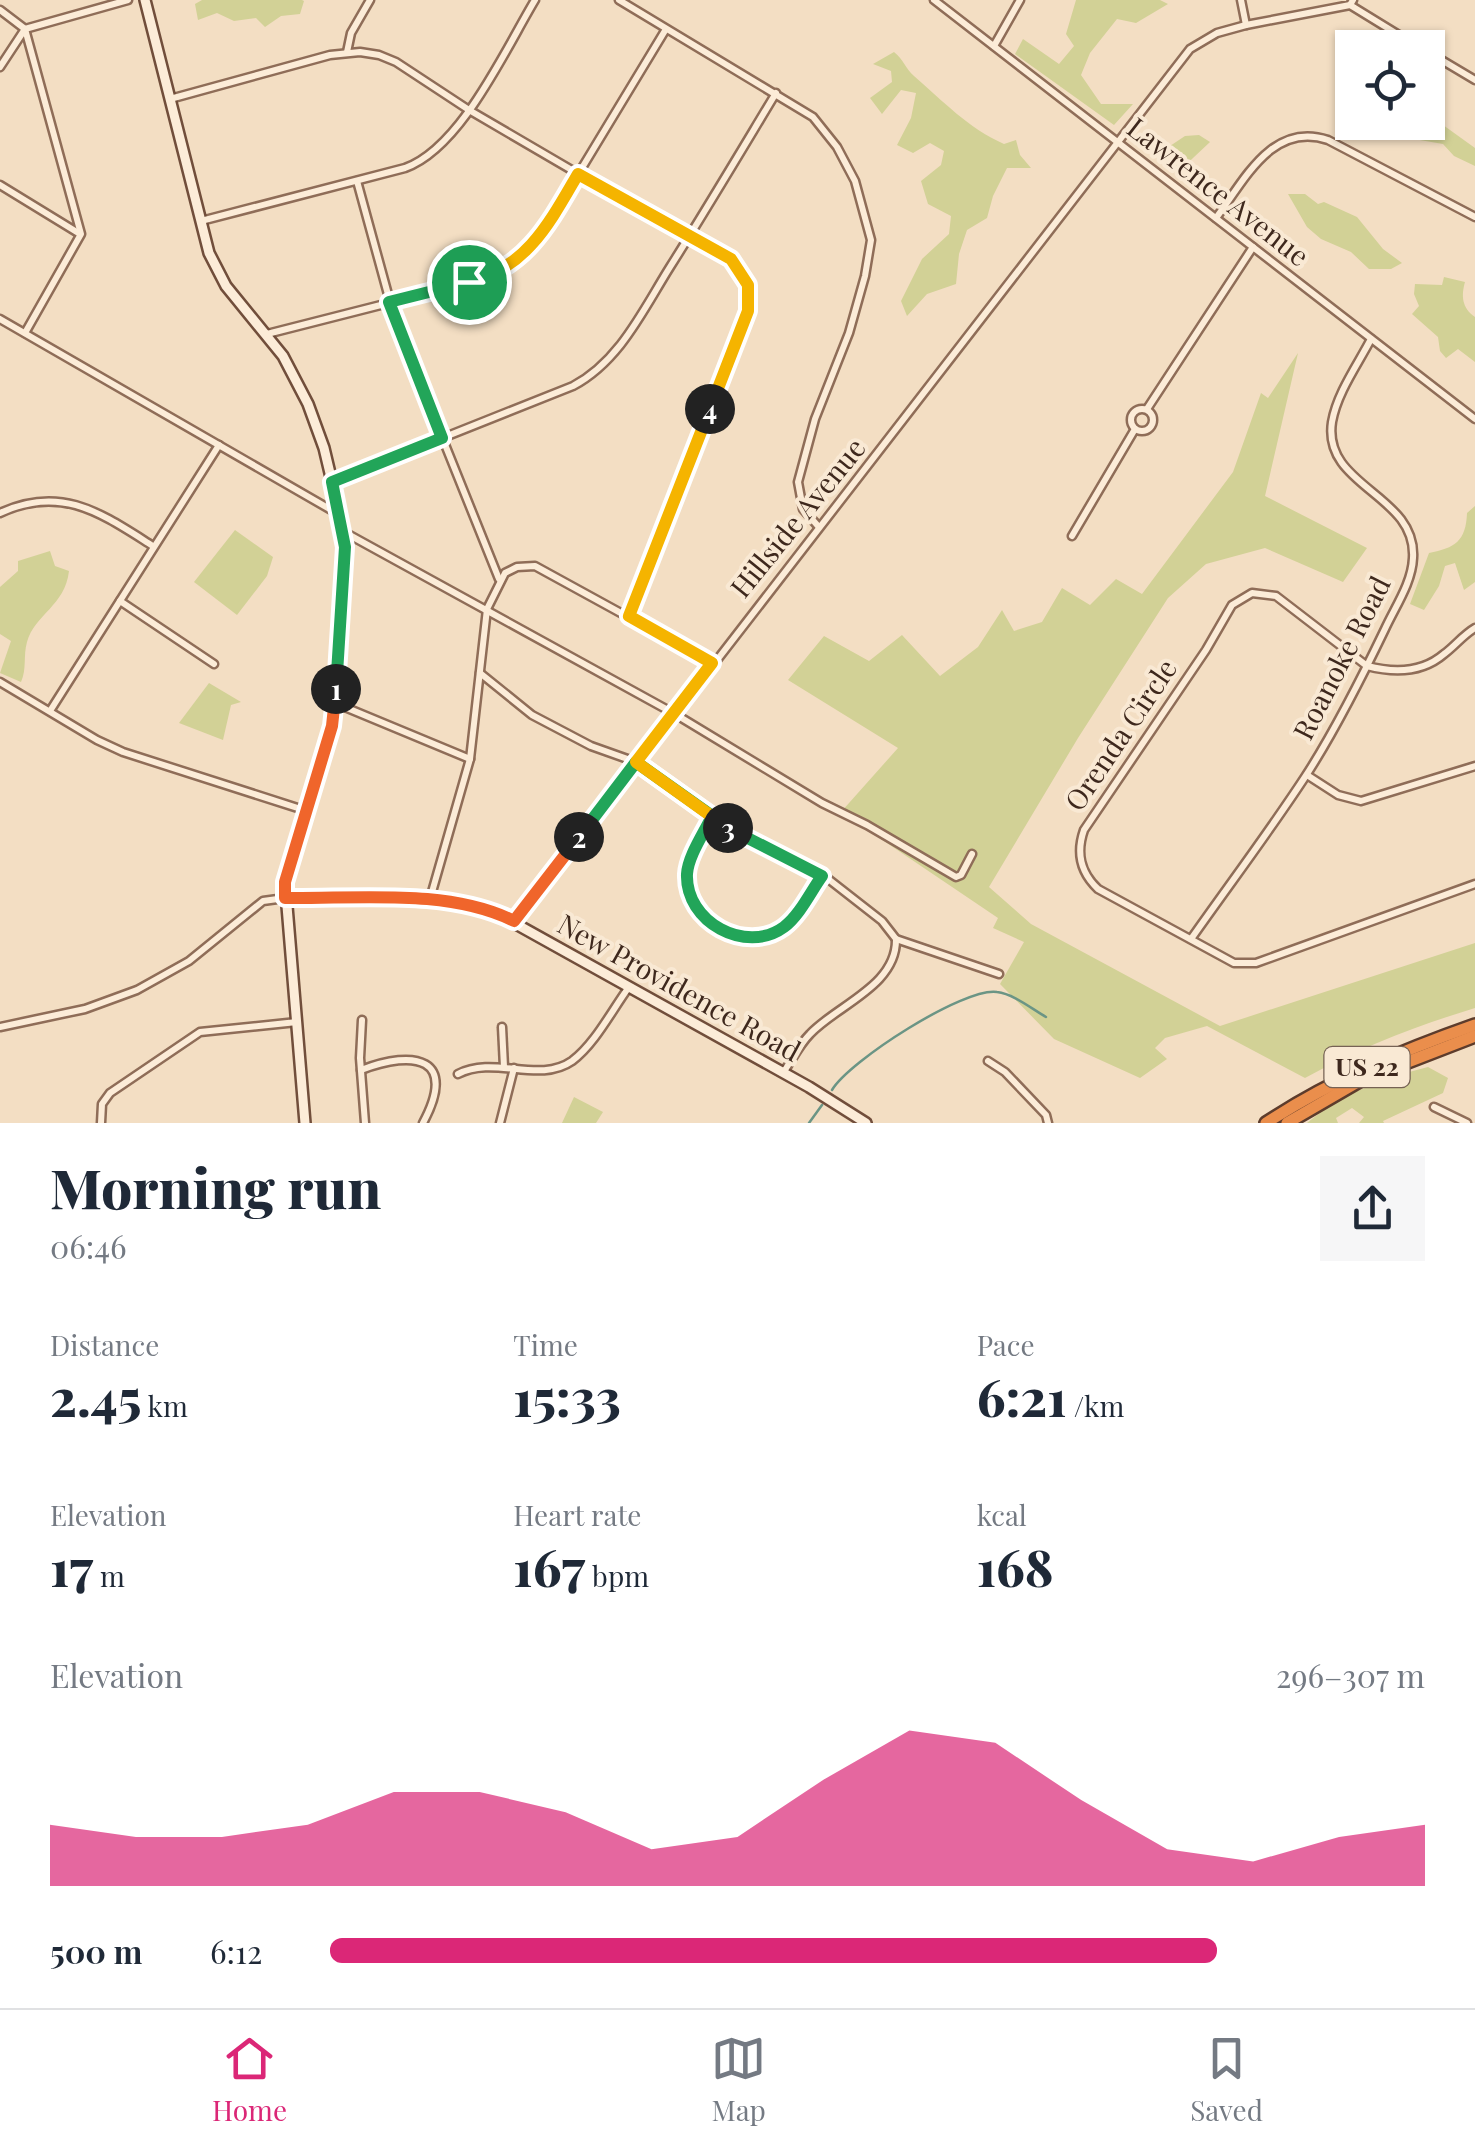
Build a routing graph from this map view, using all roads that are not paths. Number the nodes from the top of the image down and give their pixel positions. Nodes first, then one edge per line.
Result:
1 (128, 0) edge
2 (145, 0) edge
3 (370, 0) edge
4 (536, 0) edge
5 (619, 0) edge
6 (934, 0) edge
7 (1020, 0) edge
8 (1241, 0) edge
9 (1351, 2) edge
10 (0, 10) edge
11 (1246, 25) junction
12 (25, 28) junction
13 (666, 29) junction
14 (1393, 30) edge
15 (994, 46) junction
16 (348, 52) junction
17 (1445, 62) edge
18 (0, 67) edge
19 (1475, 80) edge
20 (776, 93) junction
21 (170, 99) junction
22 (469, 110) junction
23 (1116, 142) junction
24 (578, 174) junction
25 (357, 181) junction
26 (0, 186) edge
27 (1475, 217) edge
28 (1216, 218) junction
29 (202, 221) junction
30 (81, 235) junction
31 (688, 238) junction
32 (1253, 247) junction
33 (389, 302) junction
34 (0, 319) edge
35 (25, 333) junction
36 (266, 334) junction
37 (1371, 339) junction
38 (1147, 409) junction
39 (1475, 420) edge
40 (1135, 429) junction
41 (442, 438) junction
42 (219, 446) junction
43 (332, 482) junction
44 (0, 513) edge
45 (340, 515) junction
46 (818, 526) junction
47 (344, 532) junction
48 (1072, 536) dead end
49 (153, 546) junction
50 (500, 579) junction
51 (120, 600) junction
52 (487, 610) junction
53 (629, 616) junction
54 (1475, 628) edge
55 (712, 663) junction
56 (214, 664) dead end
57 (1367, 666) junction
58 (480, 673) junction
59 (0, 682) edge
60 (335, 703) junction
61 (50, 712) junction
62 (675, 714) junction
63 (470, 759) junction
64 (636, 762) junction
65 (1475, 766) edge
66 (1307, 775) junction
67 (307, 811) junction
68 (712, 816) junction
69 (972, 854) dead end
70 (822, 876) junction
71 (1475, 884) edge
72 (285, 898) junction
73 (430, 899) junction
74 (514, 921) junction
75 (896, 939) junction
76 (1191, 940) junction
77 (999, 974) dead end
78 (630, 987) junction
79 (362, 1020) dead end
80 (297, 1022) junction
81 (1475, 1025) edge
82 (0, 1027) edge
83 (502, 1027) dead end
84 (1475, 1036) edge
85 (988, 1061) dead end
86 (504, 1066) junction
87 (514, 1068) junction
88 (361, 1070) junction
89 (784, 1073) junction
90 (458, 1074) dead end
91 (1434, 1107) dead end
92 (1474, 1115) edge
93 (101, 1123) edge
94 (305, 1123) edge
95 (365, 1123) edge
96 (423, 1123) edge
97 (500, 1123) edge
98 (866, 1123) edge
99 (1048, 1123) edge
100 (1266, 1123) edge
101 (1287, 1123) edge
102 (1469, 1123) edge

1 - 12 street
2 - 21 street
3 - 16 street
4 - 22 street
5 - 13 street
6 - 15 street, Lawrence Avenue
7 - 15 street
8 - 11 street
9 - 11 street, Hillside Avenue
9 - 14 street
10 - 12 street
11 - 23 street, Hillside Avenue
12 - 18 street
12 - 30 street
13 - 20 street
13 - 24 street
15 - 23 street, Lawrence Avenue
16 - 21 street
16 - 22 street
17 - 19 street
20 - 31 street
20 - 46 street
21 - 29 street
22 - 24 street
22 - 25 street
23 - 28 street, Lawrence Avenue
23 - 46 street, Hillside Avenue
24 - 31 street
24 - 33 street
25 - 29 street
25 - 33 street
26 - 30 street
27 - 28 street
28 - 32 street, Lawrence Avenue
29 - 36 street
30 - 35 street
31 - 41 street
31 - 53 street
32 - 37 street, Lawrence Avenue
32 - 38 street
33 - 36 street
33 - 41 street
34 - 35 street
35 - 42 street
36 - 43 street
37 - 39 street, Lawrence Avenue
37 - 57 street, Roanoke Road
38 - 40 street
38 - 40 street
40 - 48 street
41 - 43 street
41 - 50 street
42 - 45 street
42 - 49 street
43 - 45 street
44 - 49 street
45 - 47 street
46 - 55 street, Hillside Avenue
47 - 52 street
47 - 60 street
49 - 51 street
50 - 52 street
50 - 53 street
51 - 56 street
51 - 61 street
52 - 58 street
52 - 62 street
53 - 55 street
54 - 57 street
55 - 62 street, Hillside Avenue
57 - 66 street, Roanoke Road
57 - 76 street, Orenda Circle
58 - 63 street
58 - 64 street
59 - 61 street
60 - 63 street
60 - 67 street
61 - 67 street
62 - 64 street, Hillside Avenue
62 - 69 street
63 - 73 street
64 - 68 street
64 - 74 street, Hillside Avenue
65 - 66 street
66 - 76 street, Roanoke Road
67 - 72 street
68 - 70 street
68 - 70 street
70 - 75 street
71 - 76 street, Orenda Circle
72 - 73 street, New Providence Road
72 - 80 street
72 - 82 street
73 - 74 street, New Providence Road
74 - 78 street, New Providence Road
75 - 77 street
75 - 89 street
78 - 87 street
78 - 89 street, New Providence Road
79 - 88 street
80 - 93 street
80 - 94 street
81 - 100 highway, US 22
83 - 86 street
84 - 101 highway, US 22
85 - 99 street
86 - 87 street
86 - 90 street
87 - 97 street
88 - 95 street
88 - 96 street
89 - 98 street, New Providence Road
91 - 102 street
92 - 102 street

